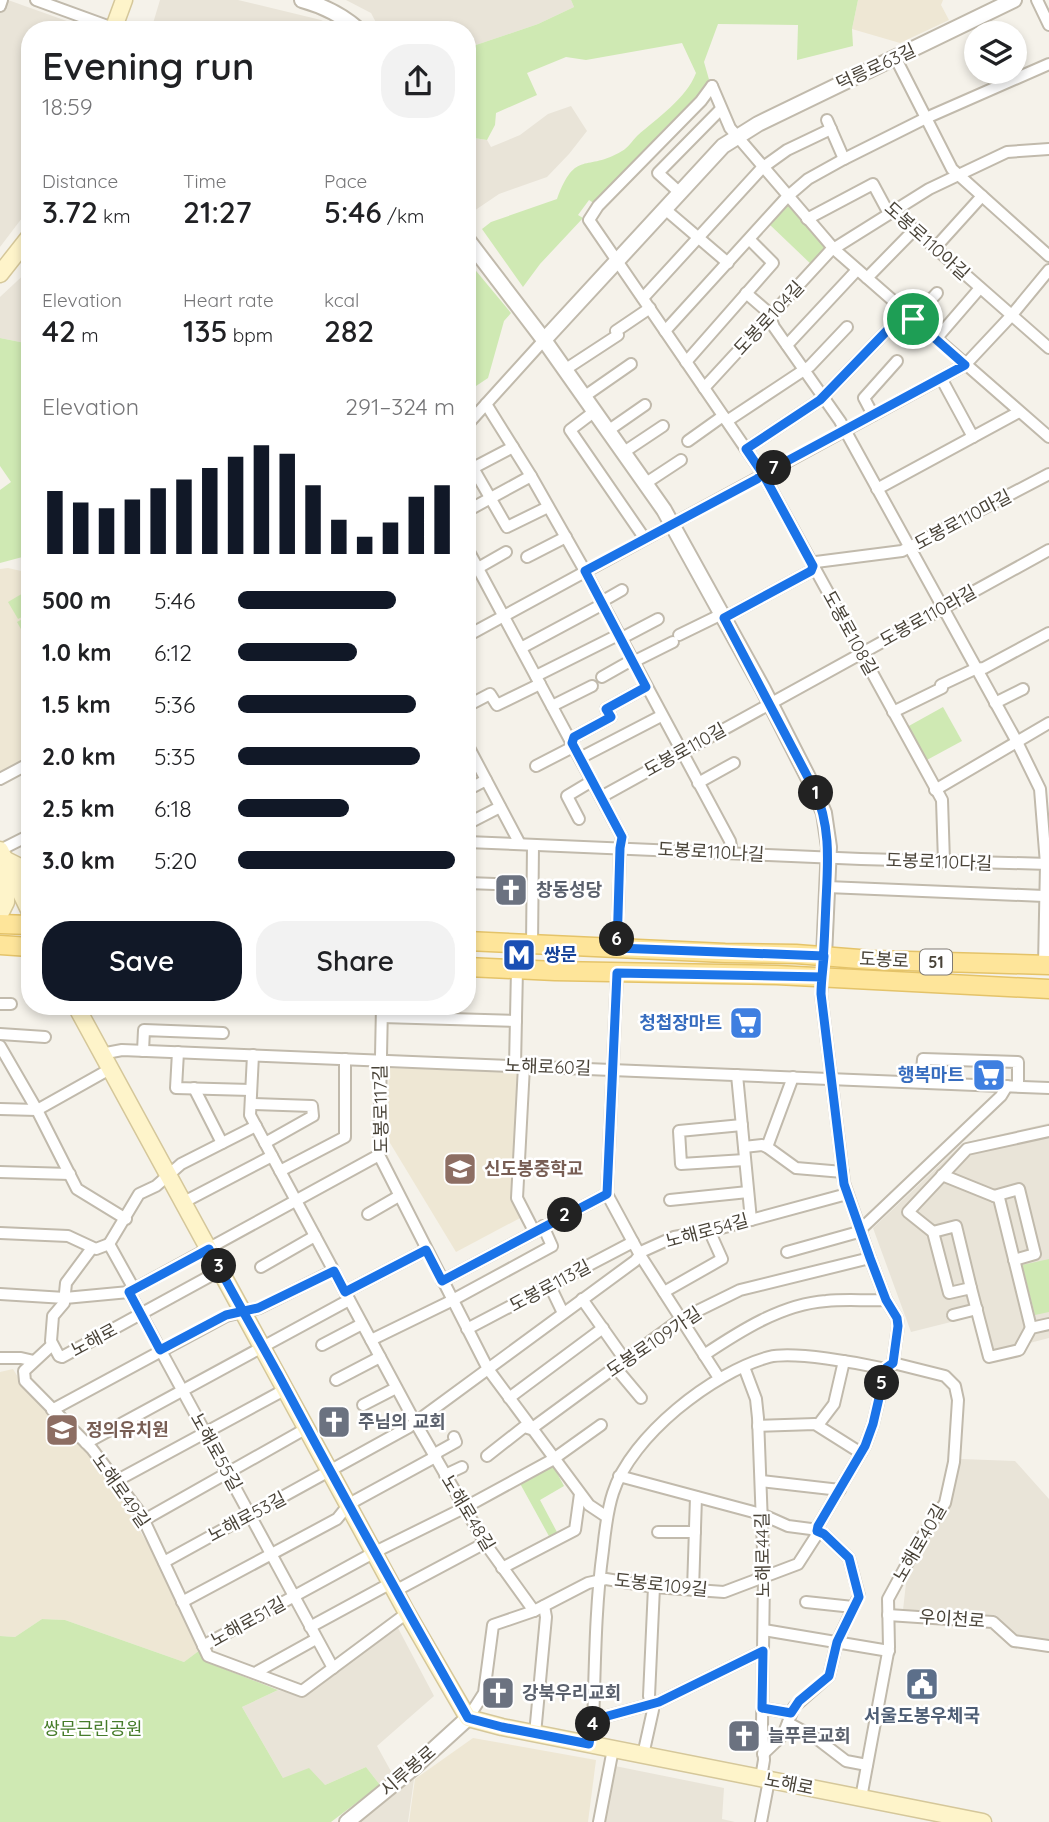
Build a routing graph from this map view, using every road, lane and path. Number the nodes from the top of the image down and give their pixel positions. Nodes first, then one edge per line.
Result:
1 (2, 0) edge
2 (36, 0) edge
3 (124, 0) edge
4 (302, 0) edge
5 (1014, 0) edge
6 (1037, 0) edge
7 (0, 6) edge
8 (92, 21) edge
9 (116, 21) edge
10 (347, 21) edge
11 (1049, 25) edge
12 (895, 57) junction
13 (1049, 64) edge
14 (721, 109) junction
15 (926, 118) junction
16 (738, 136) junction
17 (1049, 149) edge
18 (844, 159) junction
19 (762, 168) junction
20 (959, 175) junction
21 (680, 193) junction
22 (982, 196) junction
23 (788, 197) junction
24 (666, 209) junction
25 (893, 211) junction
26 (807, 219) junction
27 (914, 230) junction
28 (699, 238) junction
29 (750, 240) junction
30 (21, 247) edge
31 (935, 248) junction
32 (834, 249) junction
33 (476, 251) edge
34 (1049, 256) edge
35 (617, 261) junction
36 (728, 263) junction
37 (857, 270) junction
38 (1049, 270) edge
39 (0, 274) edge
40 (867, 278) junction
41 (981, 288) junction
42 (746, 293) junction
43 (937, 293) dead end
44 (643, 298) junction
45 (650, 309) junction
46 (909, 315) junction
47 (1011, 316) junction
48 (772, 317) junction
49 (847, 327) dead end
50 (665, 331) junction
51 (936, 338) junction
52 (544, 340) junction
53 (787, 345) junction
54 (1049, 348) edge
55 (897, 361) dead end
56 (686, 362) junction
57 (631, 364) dead end
58 (965, 365) junction
59 (566, 369) junction
60 (805, 370) junction
61 (941, 378) junction
62 (704, 388) junction
63 (585, 396) junction
64 (823, 397) junction
65 (486, 404) junction
66 (645, 404) dead end
67 (595, 411) junction
68 (1019, 412) junction
69 (476, 415) edge
70 (873, 415) junction
71 (725, 419) junction
72 (663, 426) dead end
73 (609, 430) junction
74 (845, 430) junction
75 (973, 437) junction
76 (1049, 437) edge
77 (688, 441) dead end
78 (513, 447) junction
79 (746, 449) junction
80 (624, 452) junction
81 (681, 460) dead end
82 (476, 466) edge
83 (476, 473) edge
84 (763, 474) junction
85 (1049, 474) edge
86 (531, 476) junction
87 (646, 483) junction
88 (877, 489) junction
89 (491, 498) junction
90 (476, 506) edge
91 (548, 506) junction
92 (673, 524) junction
93 (566, 537) junction
94 (645, 538) junction
95 (909, 548) junction
96 (1049, 550) edge
97 (506, 552) dead end
98 (527, 557) dead end
99 (476, 563) edge
100 (813, 566) junction
101 (476, 569) edge
102 (585, 571) junction
103 (622, 590) dead end
104 (602, 603) junction
105 (942, 608) junction
106 (503, 615) junction
107 (723, 616) junction
108 (658, 619) dead end
109 (476, 631) edge
110 (1049, 633) edge
111 (619, 637) junction
112 (521, 648) junction
113 (861, 653) junction
114 (633, 661) junction
115 (975, 669) junction
116 (602, 677) dead end
117 (538, 680) junction
118 (592, 686) dead end
119 (646, 687) junction
120 (1023, 689) dead end
121 (476, 701) edge
122 (995, 703) junction
123 (770, 704) junction
124 (552, 706) junction
125 (893, 712) junction
126 (662, 716) junction
127 (1049, 723) edge
128 (1016, 740) junction
129 (572, 743) junction
130 (681, 752) junction
131 (580, 758) junction
132 (476, 762) edge
133 (734, 763) dead end
134 (536, 766) dead end
135 (21, 768) edge
136 (0, 779) edge
137 (486, 779) junction
138 (592, 781) junction
139 (698, 783) junction
140 (476, 785) edge
141 (935, 790) junction
142 (601, 797) junction
143 (500, 807) junction
144 (476, 819) edge
145 (579, 819) dead end
146 (476, 842) edge
147 (21, 843) edge
148 (520, 844) junction
149 (533, 845) junction
150 (620, 848) junction
151 (732, 852) junction
152 (828, 857) junction
153 (4, 859) edge
154 (944, 862) junction
155 (1047, 864) edge
156 (21, 868) edge
157 (476, 883) edge
158 (495, 884) dead end
159 (827, 887) junction
160 (21, 894) edge
161 (1044, 896) junction
162 (0, 914) edge
163 (0, 924) edge
164 (21, 925) edge
165 (476, 942) edge
166 (0, 945) edge
167 (532, 945) junction
168 (21, 946) edge
169 (617, 948) junction
170 (824, 956) junction
171 (1046, 965) edge
172 (476, 967) edge
173 (517, 969) junction
174 (617, 973) junction
175 (822, 977) junction
176 (1049, 989) edge
177 (81, 1015) edge
178 (382, 1015) edge
179 (436, 1015) edge
180 (516, 1021) junction
181 (223, 1033) dead end
182 (0, 1034) edge
183 (45, 1037) dead end
184 (0, 1046) edge
185 (144, 1051) junction
186 (178, 1052) junction
187 (102, 1054) junction
188 (253, 1055) junction
189 (345, 1059) junction
190 (380, 1060) junction
191 (519, 1066) junction
192 (110, 1069) junction
193 (612, 1070) junction
194 (737, 1075) junction
195 (793, 1077) junction
196 (832, 1079) junction
197 (922, 1082) junction
198 (1012, 1086) junction
199 (194, 1088) junction
200 (1049, 1088) edge
201 (251, 1090) junction
202 (251, 1104) junction
203 (0, 1110) edge
204 (37, 1110) junction
205 (742, 1125) junction
206 (256, 1126) junction
207 (1049, 1131) edge
208 (222, 1143) junction
209 (265, 1143) junction
210 (744, 1147) junction
211 (767, 1147) junction
212 (379, 1155) junction
213 (272, 1156) junction
214 (746, 1160) junction
215 (280, 1171) junction
216 (0, 1172) edge
217 (843, 1172) junction
218 (69, 1174) junction
219 (942, 1175) junction
220 (169, 1176) junction
221 (748, 1192) junction
222 (607, 1194) junction
223 (847, 1194) junction
224 (400, 1196) junction
225 (994, 1196) junction
226 (295, 1200) junction
227 (670, 1200) dead end
228 (184, 1202) junction
229 (368, 1214) dead end
230 (126, 1219) junction
231 (751, 1220) junction
232 (538, 1229) junction
233 (709, 1230) junction
234 (860, 1230) junction
235 (933, 1232) junction
236 (0, 1233) edge
237 (315, 1236) junction
238 (633, 1242) junction
239 (109, 1244) junction
240 (92, 1248) junction
241 (209, 1249) junction
242 (426, 1250) junction
243 (787, 1252) dead end
244 (640, 1255) junction
245 (870, 1258) junction
246 (1014, 1260) junction
247 (261, 1267) dead end
248 (221, 1270) junction
249 (334, 1271) junction
250 (442, 1281) junction
251 (550, 1286) junction
252 (971, 1287) junction
253 (131, 1291) junction
254 (664, 1292) junction
255 (0, 1294) edge
256 (347, 1296) junction
257 (65, 1298) junction
258 (582, 1299) junction
259 (452, 1300) junction
260 (886, 1300) junction
261 (977, 1309) junction
262 (243, 1311) junction
263 (563, 1313) junction
264 (141, 1315) junction
265 (953, 1315) dead end
266 (681, 1319) junction
267 (362, 1324) junction
268 (1049, 1324) edge
269 (603, 1328) junction
270 (1031, 1328) junction
271 (467, 1329) junction
272 (371, 1340) junction
273 (52, 1345) junction
274 (322, 1345) dead end
275 (262, 1346) junction
276 (160, 1350) junction
277 (704, 1355) junction
278 (380, 1357) junction
279 (0, 1358) edge
280 (625, 1360) junction
281 (34, 1361) junction
282 (844, 1361) junction
283 (890, 1366) junction
284 (615, 1367) junction
285 (744, 1367) junction
286 (488, 1369) junction
287 (719, 1378) junction
288 (336, 1380) dead end
289 (396, 1388) junction
290 (286, 1389) junction
291 (182, 1390) junction
292 (509, 1398) junction
293 (642, 1398) dead end
294 (363, 1405) dead end
295 (52, 1410) junction
296 (415, 1422) junction
297 (601, 1424) dead end
298 (818, 1425) junction
299 (758, 1426) junction
300 (307, 1428) junction
301 (531, 1429) junction
302 (205, 1432) junction
303 (453, 1437) dead end
304 (86, 1443) junction
305 (861, 1453) junction
306 (435, 1457) junction
307 (487, 1457) dead end
308 (554, 1459) junction
309 (462, 1467) dead end
310 (329, 1471) junction
311 (227, 1472) junction
312 (445, 1475) junction
313 (619, 1476) junction
314 (761, 1480) junction
315 (116, 1481) junction
316 (840, 1490) junction
317 (580, 1494) junction
318 (696, 1497) junction
319 (349, 1504) junction
320 (464, 1508) junction
321 (761, 1514) junction
322 (250, 1516) junction
323 (607, 1517) junction
324 (144, 1520) junction
325 (817, 1531) junction
326 (658, 1532) dead end
327 (695, 1532) junction
328 (485, 1543) junction
329 (375, 1552) junction
330 (271, 1554) junction
331 (164, 1562) junction
332 (502, 1568) junction
333 (764, 1577) junction
334 (599, 1581) junction
335 (393, 1587) junction
336 (654, 1587) junction
337 (693, 1590) junction
338 (293, 1597) junction
339 (182, 1602) junction
340 (806, 1602) dead end
341 (853, 1607) junction
342 (539, 1609) junction
343 (407, 1613) junction
344 (888, 1615) junction
345 (310, 1627) junction
346 (764, 1630) junction
347 (316, 1639) junction
348 (837, 1642) junction
349 (203, 1646) junction
350 (1049, 1646) edge
351 (763, 1651) junction
352 (889, 1651) junction
353 (332, 1668) junction
354 (255, 1674) junction
355 (652, 1704) junction
356 (762, 1708) junction
357 (468, 1718) junction
358 (790, 1718) junction
359 (593, 1720) junction
360 (535, 1734) junction
361 (589, 1744) junction
362 (613, 1749) junction
363 (764, 1754) junction
364 (643, 1755) junction
365 (867, 1765) junction
366 (765, 1779) junction
367 (860, 1798) junction
368 (933, 1817) edge
369 (347, 1822) edge
370 (599, 1822) edge
371 (761, 1822) edge
372 (983, 1822) edge

1 - 7 street
2 - 8 street
3 - 9 main road
4 - 10 street
5 - 12 street, 덕릉로63길
6 - 11 street
12 - 15 street
12 - 16 street, 덕릉로63길
13 - 15 street
14 - 16 street
14 - 21 street
14 - 35 street
15 - 18 street
15 - 20 street
16 - 19 street
16 - 21 street, 덕릉로63길
17 - 20 street, 도봉로104길
18 - 19 street
18 - 23 street
19 - 23 street
19 - 28 street
20 - 22 street
20 - 25 street, 도봉로104길
21 - 24 street, 덕릉로63길
22 - 31 street
22 - 34 street
23 - 26 street
23 - 29 street
24 - 28 street
24 - 35 street, 덕릉로63길
25 - 26 street, 도봉로110아길
25 - 27 street, 도봉로110아길
25 - 32 street, 도봉로104길
26 - 32 street
27 - 31 street, 도봉로110아길
27 - 40 street
28 - 36 street
28 - 44 street
29 - 36 street
29 - 42 street
30 - 39 main road
31 - 41 street, 도봉로110아길
32 - 37 street
32 - 48 street, 도봉로104길
33 - 52 street
35 - 44 street, 도봉로108길
35 - 52 street, 덕릉로63길
36 - 50 street
37 - 40 street
37 - 53 street, 도봉로104길
38 - 47 street
40 - 46 street
41 - 47 street, 도봉로110아길
41 - 51 street
42 - 48 street
42 - 56 street
43 - 46 street
44 - 45 street, 도봉로108길
45 - 50 street, 도봉로108길
45 - 59 street
46 - 51 street
46 - 64 street
47 - 54 street
47 - 58 street
48 - 53 street
48 - 62 street, 도봉로104길
49 - 60 street
50 - 56 street, 도봉로108길
51 - 58 street
52 - 59 street
52 - 65 street
53 - 60 street
55 - 70 street
56 - 62 street, 도봉로108길
57 - 63 street
58 - 61 street
58 - 68 street
59 - 63 street
60 - 64 street
60 - 71 street
61 - 70 street
61 - 75 street
62 - 71 street, 도봉로108길
63 - 67 street
64 - 74 street
64 - 79 street
65 - 69 street
65 - 78 street
66 - 73 street
67 - 73 street
67 - 94 street
68 - 75 street
68 - 76 street
70 - 74 street
71 - 77 street
71 - 79 street, 도봉로108길
72 - 80 street
73 - 80 street
74 - 84 street
74 - 88 street
75 - 88 street
78 - 82 street
78 - 86 street
79 - 84 street, 도봉로108길
80 - 87 street
81 - 87 street
83 - 89 street
84 - 92 street
84 - 100 street, 도봉로108길
85 - 95 street, 도봉로110마길
86 - 89 street
86 - 91 street
87 - 92 street
88 - 95 street
89 - 90 street
89 - 91 street
91 - 93 street
92 - 94 street
92 - 107 street
93 - 98 street
93 - 102 street
94 - 102 street
95 - 100 street, 도봉로110마길
95 - 105 street
96 - 105 street, 도봉로110라길
97 - 99 street
100 - 107 street, 도봉로110마길
100 - 113 street, 도봉로108길
101 - 106 street
102 - 104 street
102 - 106 street
103 - 104 street
104 - 111 street
104 - 112 street
105 - 113 street, 도봉로110라길
105 - 115 street
106 - 109 street
106 - 112 street
107 - 114 street, 도봉로110마길
107 - 123 street
108 - 111 street
110 - 115 street
111 - 114 street
111 - 117 street
112 - 117 street
113 - 123 street, 도봉로110라길
113 - 125 street, 도봉로108길
114 - 116 street, 도봉로110마길
114 - 119 street
115 - 122 street
115 - 125 street
117 - 121 street
117 - 124 street
118 - 124 street
119 - 126 street
119 - 129 street
120 - 122 street
122 - 128 street
123 - 130 street, 도봉로110길
123 - 152 street
124 - 129 street
125 - 141 street, 도봉로108길
126 - 130 street
126 - 131 street
127 - 128 street
128 - 141 street
128 - 155 street
129 - 131 street
129 - 134 street
130 - 139 street
130 - 142 street, 도봉로110길
131 - 138 street
132 - 137 street
133 - 139 street
135 - 136 street
137 - 140 street
137 - 143 street
138 - 142 street
138 - 145 street
139 - 151 street
141 - 154 street, 도봉로108길
142 - 150 street
143 - 144 street
143 - 148 street
146 - 148 street, 도봉로110나길
147 - 153 street
148 - 149 street, 도봉로110나길
149 - 150 street, 도봉로110나길
149 - 167 street
150 - 151 street, 도봉로110나길
150 - 169 street
151 - 152 street, 도봉로110나길
152 - 154 street, 도봉로110다길
152 - 159 street
153 - 156 main road
153 - 160 main road
153 - 162 main road
154 - 155 street, 도봉로110다길
155 - 161 street
157 - 158 street
159 - 161 street
159 - 170 street
161 - 171 street
163 - 164 main road
165 - 167 main road, 도봉로 / 51
166 - 168 main road
167 - 169 main road, 도봉로 / 51
169 - 170 main road, 도봉로 / 51
170 - 171 main road, 도봉로 / 51
170 - 175 street, 도봉로109길
172 - 173 main road, 도봉로 / 51
173 - 174 main road, 도봉로 / 51
173 - 180 street
174 - 175 main road, 도봉로 / 51
174 - 193 street
175 - 176 main road, 도봉로 / 51
175 - 196 street, 도봉로109길
177 - 187 main road
178 - 190 street, 도봉로117길
179 - 180 street, 도봉로117길
180 - 191 street
181 - 185 street
182 - 183 street
184 - 204 street
185 - 186 street, 노해로60길
185 - 187 street, 노해로60길
186 - 188 street, 노해로60길
186 - 199 street
187 - 192 main road
188 - 189 street, 노해로60길
188 - 201 street, 노해로48길
189 - 190 street, 노해로60길
189 - 215 street
190 - 191 street, 노해로60길
190 - 212 street, 도봉로117길
191 - 193 street, 노해로60길
191 - 232 street
192 - 204 street
192 - 220 main road
193 - 194 street, 노해로60길
193 - 222 street
194 - 195 street, 노해로60길
194 - 205 street
195 - 196 street, 노해로60길
195 - 211 street
196 - 197 street, 노해로60길
196 - 217 street, 도봉로109길
197 - 198 street, 노해로60길
197 - 198 street
198 - 200 street, 노해로60길
198 - 234 street
199 - 201 street
199 - 208 street
201 - 202 street, 노해로48길
202 - 206 street, 노해로48길
202 - 209 street
203 - 204 street
204 - 218 street
205 - 210 street
205 - 214 street
206 - 208 street
206 - 209 street, 노해로48길
207 - 219 street
208 - 220 street
209 - 213 street, 노해로48길
210 - 211 street
210 - 214 street
211 - 217 street
212 - 224 street, 도봉로117길
212 - 226 street
213 - 215 street, 노해로48길
213 - 228 street
214 - 221 street
215 - 226 street, 노해로48길
216 - 218 street
217 - 223 street, 도봉로109길
218 - 230 street
219 - 225 street
219 - 235 street
220 - 228 main road
220 - 230 street
221 - 227 street
221 - 231 street
222 - 232 street
222 - 238 street
223 - 231 street, 노해로54길
223 - 234 street, 도봉로109길
224 - 229 street
224 - 242 street, 도봉로117길
225 - 246 street
225 - 246 street
226 - 237 street, 노해로48길
226 - 241 street
228 - 241 main road
230 - 239 street
231 - 233 street, 노해로54길
232 - 250 street
232 - 259 street
233 - 244 street, 노해로54길
233 - 254 street
234 - 243 street
234 - 245 street, 도봉로109길
235 - 252 street
235 - 252 street
236 - 240 street
237 - 247 street
237 - 249 street, 노해로48길
238 - 244 street
238 - 251 street, 도봉로113길
239 - 240 street
239 - 253 street, 노해로55길
240 - 257 street, 노해로
241 - 248 main road
241 - 253 street
242 - 250 street, 도봉로117길
242 - 256 street
244 - 254 street
244 - 258 street, 노해로54길
245 - 260 street, 도봉로109길
245 - 266 street, 도봉로109가길
246 - 270 street
248 - 262 main road
248 - 264 street, 노해로
249 - 256 street, 노해로48길
249 - 262 street
250 - 259 street, 도봉로117길
251 - 263 street
251 - 271 street, 도봉로113길
252 - 261 street
253 - 257 street
253 - 264 street, 노해로55길
254 - 266 street
255 - 257 street
256 - 267 street, 노해로48길
256 - 275 street
257 - 273 street, 노해로
258 - 263 street, 노해로54길
258 - 269 street
259 - 271 street, 도봉로117길
259 - 272 street
260 - 277 street
260 - 283 street, 도봉로109길
261 - 265 street
261 - 270 street
262 - 275 main road
262 - 276 street
263 - 286 street, 노해로54길
264 - 273 street, 노해로
264 - 276 street, 노해로55길
266 - 277 street
266 - 280 street, 도봉로109가길
267 - 272 street, 노해로48길
267 - 274 street
268 - 270 street
269 - 280 street
269 - 292 street
271 - 286 street, 도봉로117길
272 - 278 street, 노해로48길
273 - 281 street
275 - 290 main road
275 - 291 street
276 - 291 street, 노해로55길
276 - 295 street
277 - 287 street
278 - 288 street
278 - 289 street, 노해로48길
279 - 281 street
280 - 284 street, 도봉로109가길
281 - 295 street, 노해로49길
282 - 283 street, 노해로40길
282 - 285 street, 노해로40길
282 - 298 street
283 - 305 street, 도봉로109길
283 - 344 street, 노해로40길
284 - 293 street
284 - 301 street, 도봉로109가길
285 - 287 street, 노해로40길
285 - 299 street, 노해로44길
286 - 292 street, 도봉로117길
286 - 296 street, 노해로54길
287 - 313 street, 노해로40길
289 - 294 street
289 - 296 street, 노해로48길
290 - 300 main road
290 - 302 street
291 - 302 street, 노해로55길
291 - 304 street
292 - 301 street, 도봉로117길
295 - 304 street, 노해로49길
296 - 306 street, 노해로48길
296 - 310 street, 노해로54길
297 - 308 street
298 - 299 street
298 - 305 street
299 - 314 street, 노해로44길
300 - 310 main road
300 - 311 street
301 - 307 street
301 - 308 street, 도봉로117길
302 - 311 street, 노해로55길
302 - 315 street
303 - 306 street, 노해로48길
304 - 315 street, 노해로49길
305 - 316 street, 도봉로109길
306 - 312 street, 노해로48길
306 - 319 street
308 - 317 street, 도봉로117길
308 - 320 street
309 - 312 street
310 - 319 main road
310 - 322 street, 노해로53길
311 - 322 street, 노해로55길
311 - 324 street
312 - 320 street, 노해로48길
313 - 318 street
313 - 323 street
314 - 316 street
314 - 321 street, 노해로44길
315 - 324 street, 노해로49길
316 - 325 street, 도봉로109길
317 - 323 street, 도봉로117길
317 - 332 street, 노해로48길
318 - 321 street
318 - 327 street
319 - 329 main road
319 - 330 street
320 - 328 street, 노해로48길
320 - 329 street
321 - 325 street
321 - 333 street, 노해로44길
322 - 330 street, 노해로51길
322 - 331 street, 노해로53길
323 - 334 street
324 - 331 street, 노해로49길
325 - 333 street, 도봉로109길
325 - 341 street
326 - 327 street
327 - 337 street
328 - 332 street, 노해로48길
328 - 335 street
329 - 335 main road
329 - 338 street, 노해로51길
330 - 338 street, 노해로51길
330 - 339 street
331 - 339 street, 노해로49길
332 - 342 street, 노해로48길
333 - 337 street, 도봉로109길
333 - 346 street, 노해로44길
334 - 336 street, 도봉로109길
334 - 342 street, 도봉로109길
334 - 359 street
335 - 343 main road
335 - 345 street
336 - 337 street, 도봉로109길
336 - 355 street
338 - 345 street, 노해로51길
338 - 349 street, 노해로51길
339 - 349 street, 노해로49길
340 - 341 street
341 - 348 street
342 - 357 street, 도봉로109길
342 - 360 street
343 - 353 street
343 - 357 main road
344 - 350 street, 우이천로
344 - 352 street, 노해로40길
345 - 347 street, 노해로51길
346 - 348 street
346 - 351 street, 노해로44길
347 - 353 street, 노해로51길
347 - 354 street
348 - 352 street
348 - 358 street
349 - 354 street
351 - 355 street
351 - 356 street, 노해로44길
352 - 365 street, 노해로40길
353 - 354 street
355 - 359 street
355 - 364 street
356 - 358 street
356 - 363 street, 노해로44길
357 - 360 main road, 노해로
357 - 369 street, 시루봉로
358 - 363 street
358 - 365 street
359 - 361 street
360 - 361 main road, 노해로
361 - 362 main road, 노해로
362 - 364 main road, 노해로
362 - 370 street
363 - 366 street, 노해로44길
364 - 366 main road, 노해로
365 - 367 street, 노해로40길
366 - 367 main road, 노해로
366 - 371 street, 노해로44길
367 - 368 main road, 노해로
368 - 372 main road, 노해로

